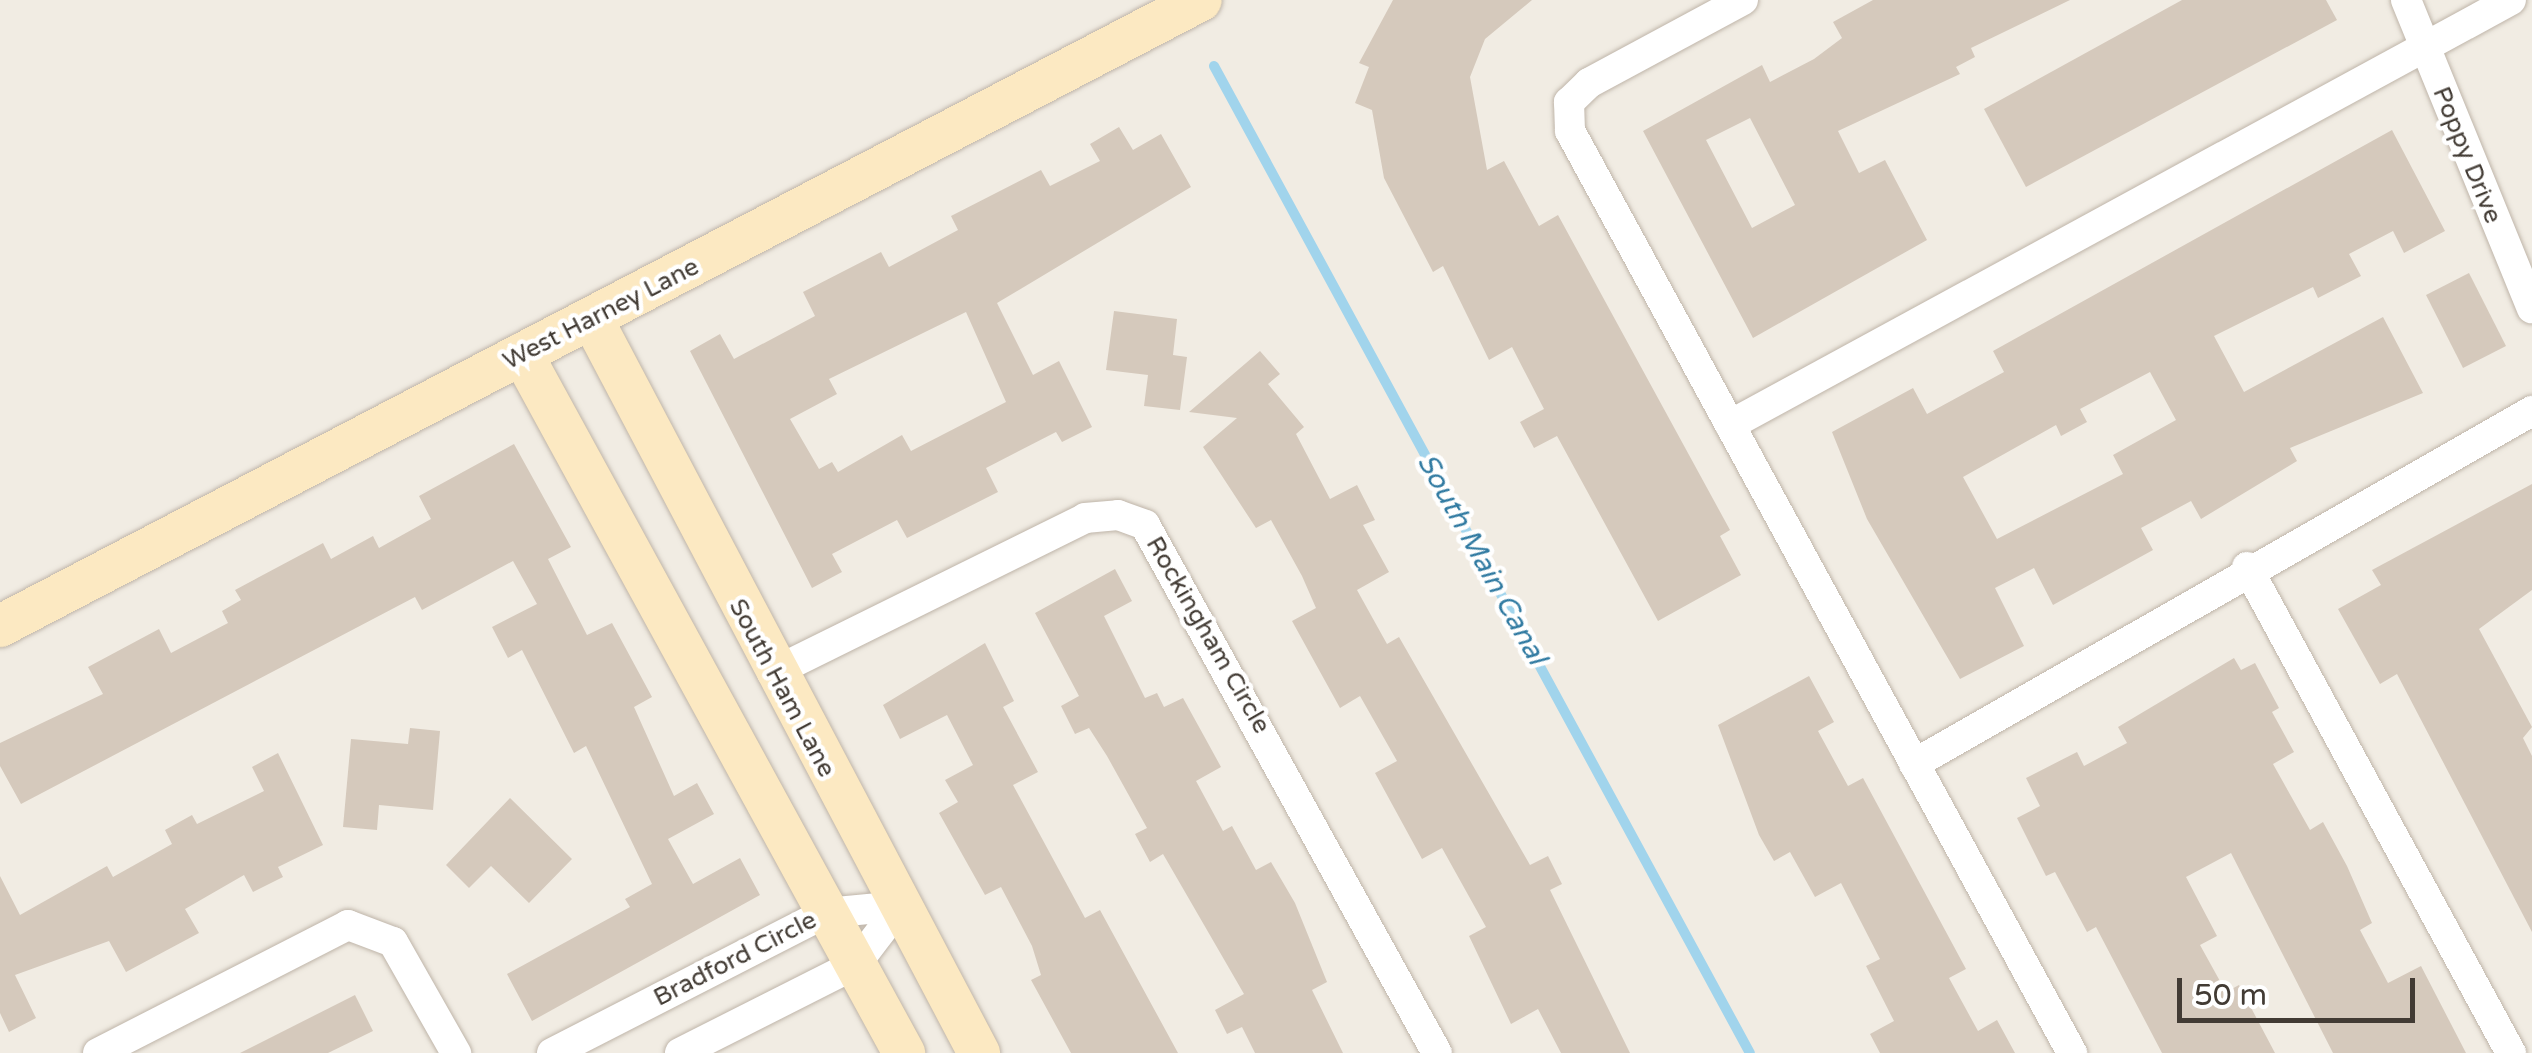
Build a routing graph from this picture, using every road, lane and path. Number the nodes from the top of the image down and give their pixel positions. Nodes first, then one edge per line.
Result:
1 (1201, 0) edge
2 (1743, 0) edge
3 (2406, 0) edge
4 (2510, 0) edge
5 (2422, 46) junction
6 (2532, 308) edge
7 (592, 319) junction
8 (522, 354) junction
9 (2532, 411) edge
10 (1730, 425) junction
11 (2248, 567) junction
12 (0, 626) edge
13 (772, 673) junction
14 (1914, 764) junction
15 (900, 906) junction
16 (826, 912) junction
17 (856, 964) junction
18 (98, 1053) edge
19 (456, 1053) edge
20 (552, 1053) edge
21 (680, 1053) edge
22 (904, 1053) edge
23 (980, 1053) edge
24 (1437, 1053) edge
25 (2072, 1053) edge
26 (2511, 1053) edge

1 - 7 main road, West Harney Lane
2 - 10 street
3 - 5 street, Poppy Drive
4 - 5 street
5 - 6 street, Poppy Drive
5 - 10 street
7 - 8 main road, West Harney Lane
7 - 13 main road, South Ham Lane
8 - 12 main road, West Harney Lane
8 - 16 main road
9 - 11 street
10 - 14 street
11 - 14 street
11 - 26 street
13 - 15 main road, South Ham Lane
13 - 24 street, Rockingham Circle
14 - 25 street
15 - 16 street, Bradford Circle
15 - 17 street
15 - 23 main road, South Ham Lane
16 - 17 main road
16 - 20 street, Bradford Circle
17 - 21 street
17 - 22 main road
18 - 19 street

